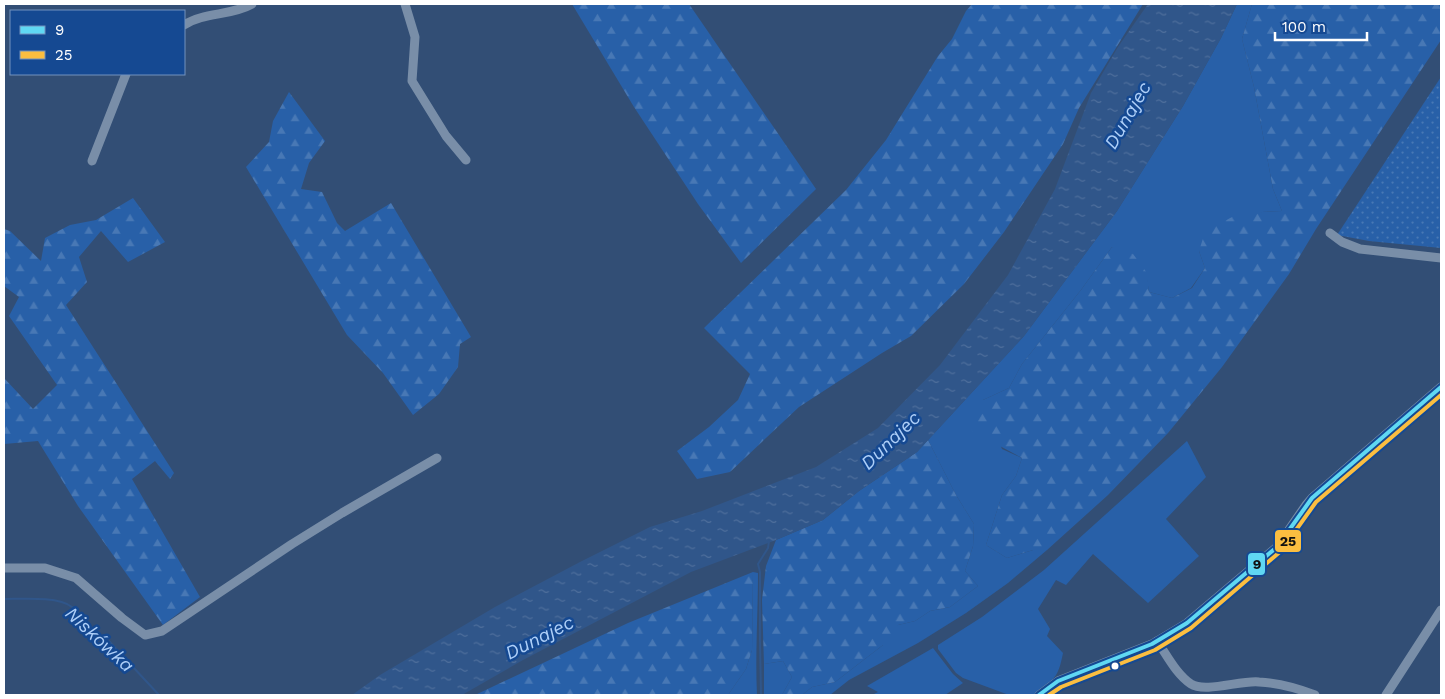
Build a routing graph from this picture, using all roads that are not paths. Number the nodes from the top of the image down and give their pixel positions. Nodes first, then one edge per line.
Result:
1 (252, 4) edge
2 (405, 4) edge
3 (185, 24) edge
4 (126, 75) edge
5 (92, 160) dead end
6 (466, 160) dead end
7 (1330, 233) dead end
8 (1441, 258) edge
9 (1441, 387) edge
10 (437, 458) dead end
11 (4, 568) edge
12 (1441, 610) edge
13 (1157, 641) junction
14 (1039, 695) edge
15 (1315, 695) edge
16 (1386, 695) edge

1 - 3 street
2 - 6 street
4 - 5 street
7 - 8 street
9 - 13 street
10 - 11 street
12 - 16 street
13 - 14 street
13 - 15 street

